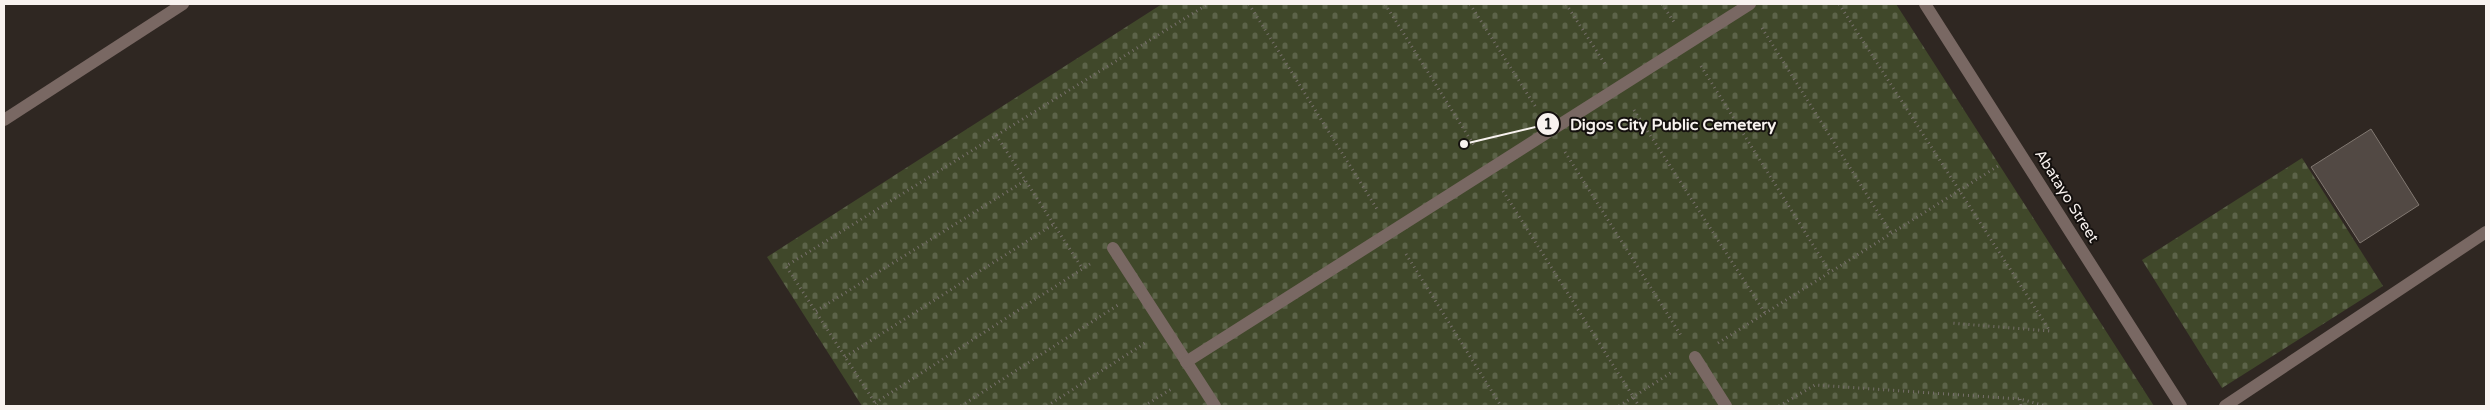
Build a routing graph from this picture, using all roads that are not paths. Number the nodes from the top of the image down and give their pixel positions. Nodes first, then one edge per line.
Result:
1 (183, 4) edge
2 (1749, 4) edge
3 (1925, 4) edge
4 (4, 120) edge
5 (2486, 232) edge
6 (1113, 248) road end
7 (1695, 357) road end
8 (1186, 362) junction
9 (1215, 406) edge
10 (1726, 406) edge
11 (2181, 406) edge
12 (2225, 406) edge

1 - 4 street
2 - 8 street
3 - 11 street, Abatayo Street
5 - 12 street
6 - 8 street
7 - 10 street
8 - 9 street

